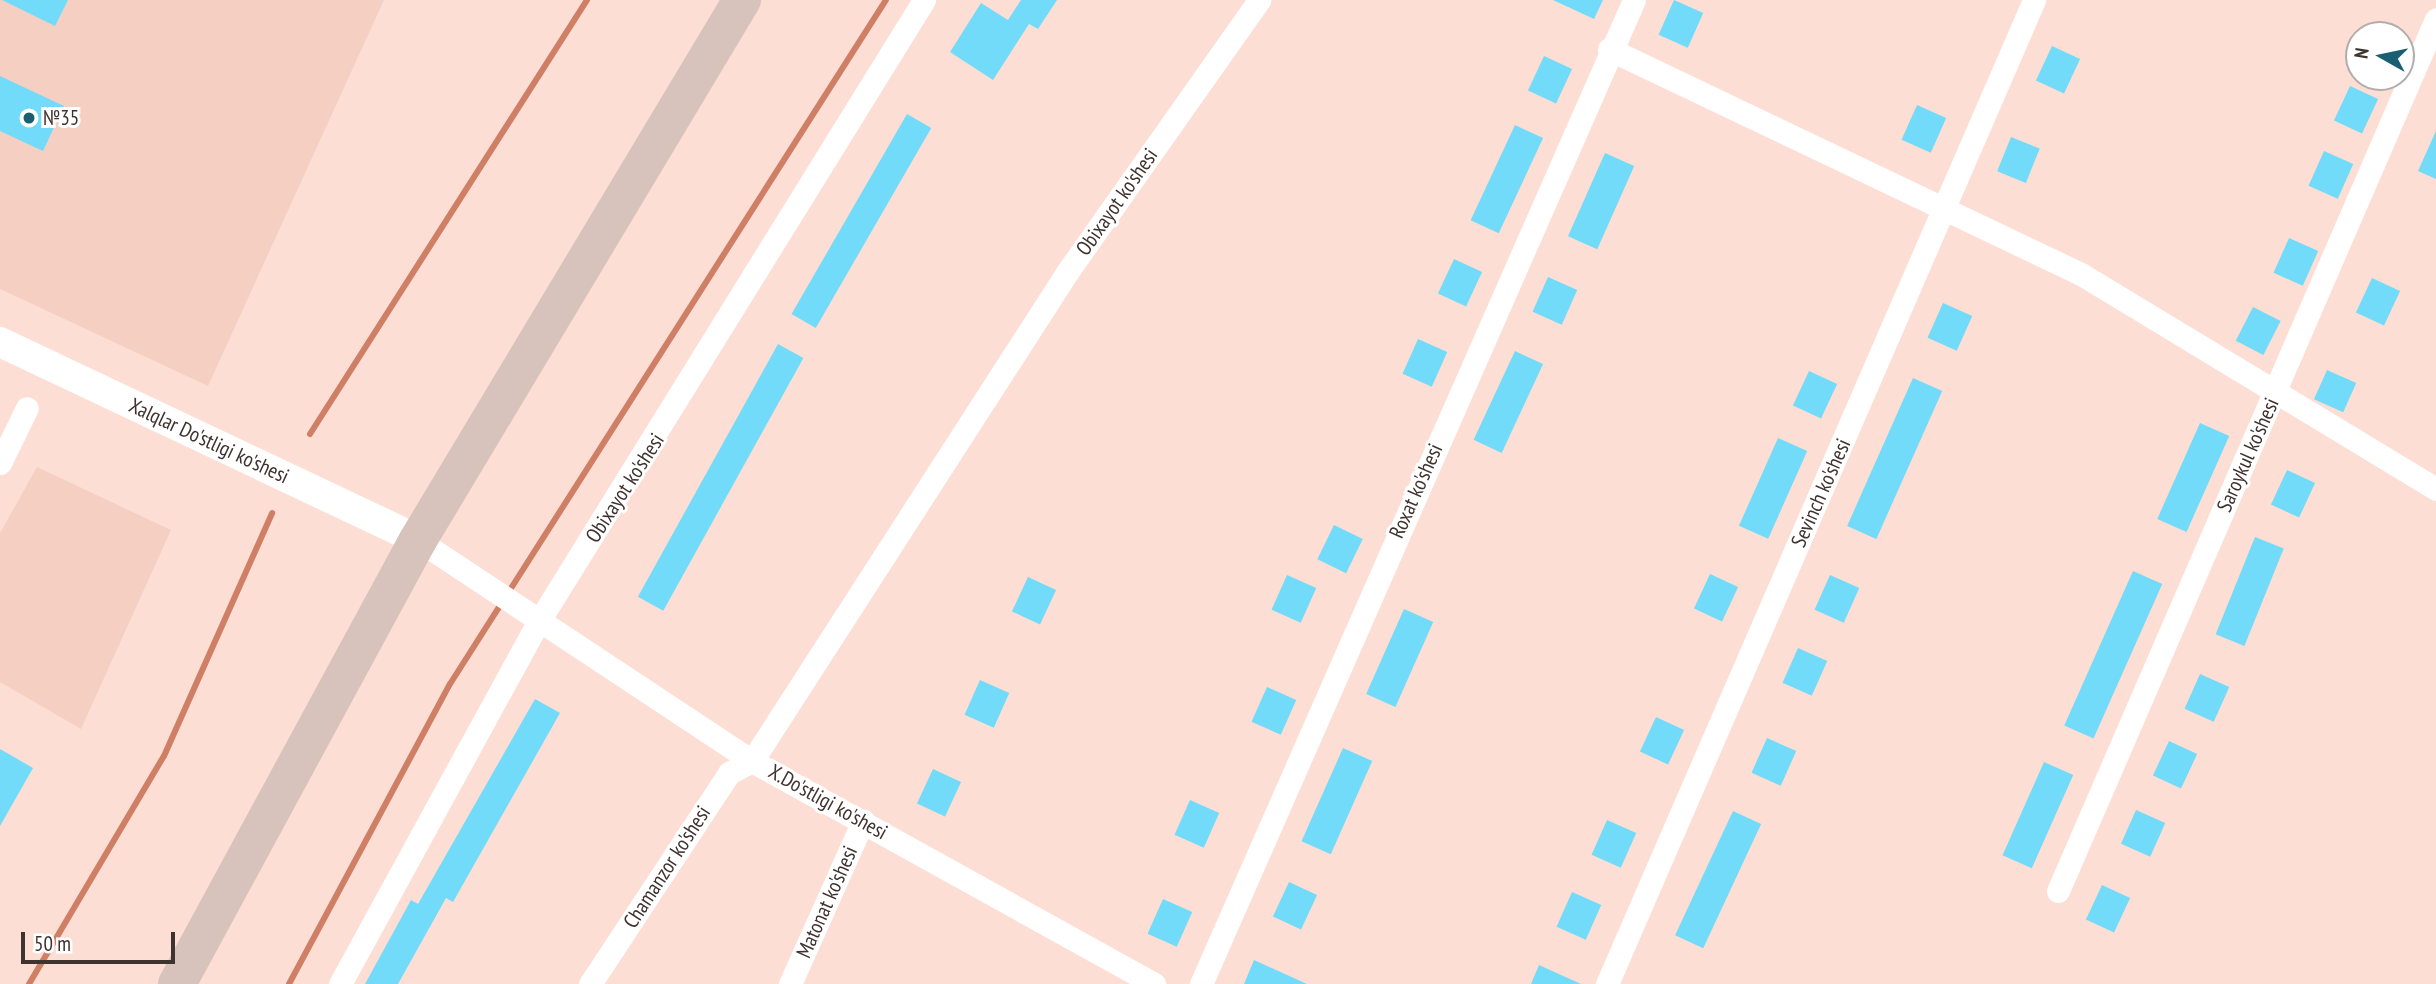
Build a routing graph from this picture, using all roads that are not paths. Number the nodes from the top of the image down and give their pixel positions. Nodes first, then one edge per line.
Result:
1 (742, 0) edge
2 (924, 0) edge
3 (1259, 0) edge
4 (1634, 0) edge
5 (2034, 0) edge
6 (2436, 19) edge
7 (1609, 49) junction
8 (1946, 207) junction
9 (0, 342) edge
10 (2278, 388) junction
11 (27, 408) dead end
12 (0, 463) edge
13 (2436, 489) edge
14 (418, 540) junction
15 (538, 621) junction
16 (752, 761) junction
17 (863, 821) junction
18 (2058, 891) dead end
19 (177, 984) edge
20 (340, 984) edge
21 (590, 984) edge
22 (790, 984) edge
23 (1154, 984) edge
24 (1200, 984) edge
25 (1607, 984) edge

1 - 14 highway
2 - 15 street, Obixayot ko'shesi
3 - 16 street, Obixayot ko'shesi
4 - 7 street, Roxat ko'shesi
5 - 8 street, Sevinch ko'shesi
6 - 10 street, Saroykul ko'shesi
7 - 8 street
7 - 24 street, Roxat ko'shesi
8 - 10 street
8 - 25 street, Sevinch ko'shesi
9 - 14 street, Xalqlar Do'stligi ko'shesi
10 - 13 street
10 - 18 street, Saroykul ko'shesi
11 - 12 street
14 - 15 street, X.Do'stligi ko'shesi
14 - 19 highway
15 - 16 street, X.Do'stligi ko'shesi
15 - 20 street, Obixayot ko'shesi
16 - 17 street, X.Do'stligi ko'shesi
16 - 21 street, Chamanzor ko'shesi
17 - 22 street, Matonat ko'shesi
17 - 23 street, X.Do'stligi ko'shesi

